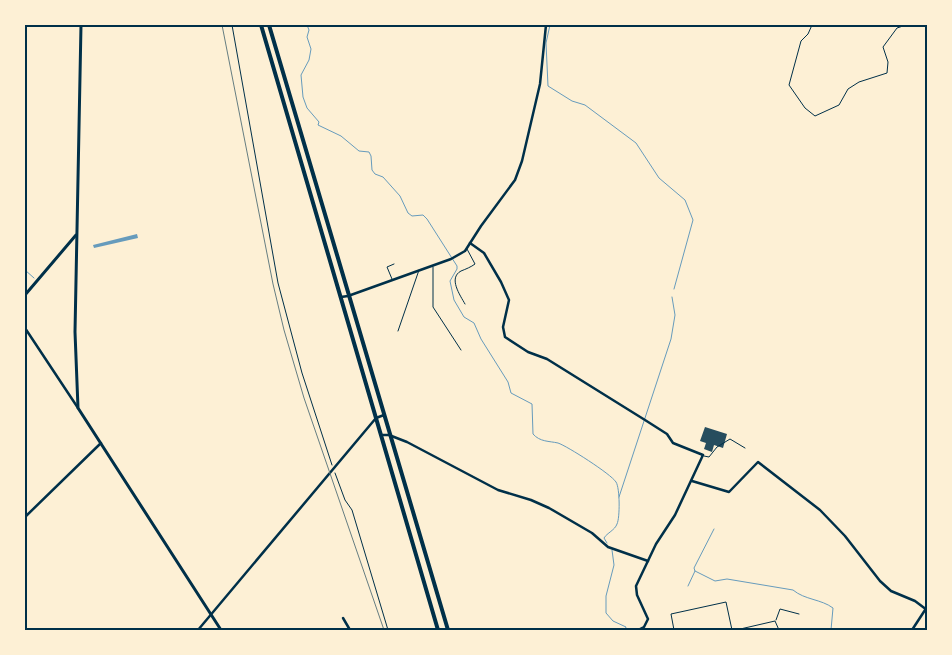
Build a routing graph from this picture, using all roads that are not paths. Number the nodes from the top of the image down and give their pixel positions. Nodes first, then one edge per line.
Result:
1 (82, 25) edge
2 (261, 25) edge
3 (269, 25) edge
4 (546, 25) edge
5 (77, 234) junction
6 (470, 244) junction
7 (467, 249) junction
8 (394, 264) dead end
9 (433, 265) junction
10 (419, 270) junction
11 (392, 280) junction
12 (25, 295) edge
13 (348, 296) junction
14 (340, 297) junction
15 (464, 304) dead end
16 (25, 328) edge
17 (398, 331) dead end
18 (461, 350) dead end
19 (78, 408) junction
20 (384, 415) junction
21 (376, 418) junction
22 (380, 435) junction
23 (389, 435) junction
24 (101, 443) junction
25 (745, 448) dead end
26 (703, 456) junction
27 (692, 481) junction
28 (25, 517) edge
29 (648, 561) junction
30 (926, 609) edge
31 (799, 614) dead end
32 (211, 615) junction
33 (343, 618) dead end
34 (775, 621) junction
35 (198, 630) edge
36 (221, 630) edge
37 (350, 630) edge
38 (438, 630) edge
39 (448, 630) edge
40 (638, 630) edge
41 (674, 630) edge
42 (732, 630) edge
43 (736, 630) edge
44 (778, 630) edge
45 (912, 630) edge

1 - 5 street
2 - 14 main road
3 - 13 main road
4 - 6 street
5 - 12 street
5 - 19 street
6 - 7 street
6 - 26 street
7 - 9 street
7 - 15 lane
8 - 11 lane
9 - 10 street
9 - 18 lane
10 - 11 street
10 - 17 lane
11 - 13 street
13 - 14 street
13 - 20 main road
14 - 21 main road
16 - 19 street
19 - 24 street
20 - 21 street
20 - 23 main road
21 - 22 main road
21 - 32 street
22 - 23 street
22 - 38 main road
23 - 29 street
23 - 39 main road
24 - 28 street
24 - 32 street
25 - 26 lane
26 - 27 street
27 - 29 street
27 - 30 street
29 - 40 street
30 - 45 street
31 - 34 lane
32 - 35 street
32 - 36 street
33 - 37 street
34 - 43 lane
34 - 44 lane
41 - 42 lane

